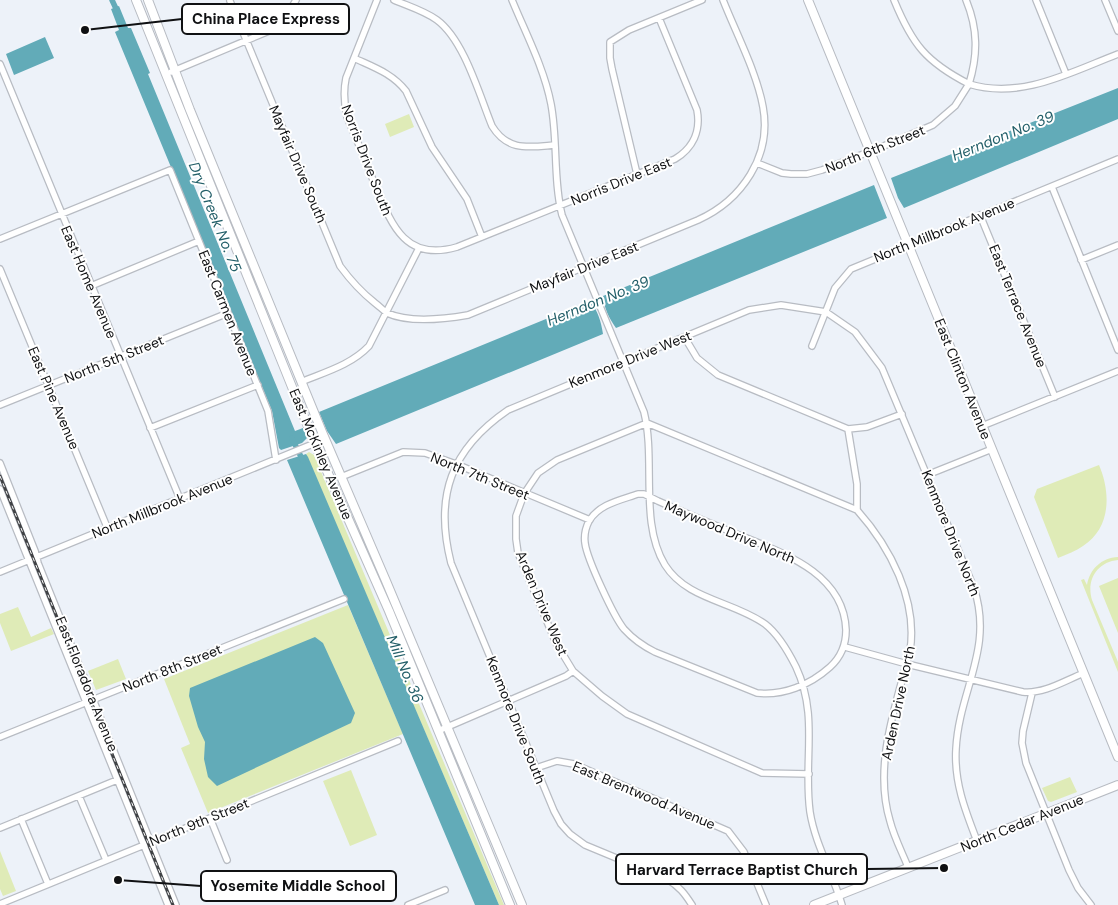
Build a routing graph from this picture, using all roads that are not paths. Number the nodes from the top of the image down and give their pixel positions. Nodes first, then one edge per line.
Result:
1 (136, 0) edge
2 (143, 0) edge
3 (148, 0) edge
4 (296, 0) edge
5 (377, 0) edge
6 (394, 0) edge
7 (512, 0) edge
8 (702, 0) edge
9 (723, 0) edge
10 (808, 0) edge
11 (894, 0) edge
12 (966, 0) edge
13 (1036, 0) edge
14 (1106, 0) edge
15 (230, 1) edge
16 (153, 14) junction
17 (659, 18) junction
18 (1118, 31) edge
19 (246, 41) junction
20 (1118, 54) edge
21 (354, 58) junction
22 (0, 64) edge
23 (175, 70) junction
24 (2, 72) edge
25 (166, 74) junction
26 (1066, 74) junction
27 (969, 84) junction
28 (555, 145) junction
29 (870, 151) junction
30 (1118, 159) edge
31 (757, 164) junction
32 (637, 174) junction
33 (1052, 187) junction
34 (560, 206) junction
35 (61, 214) junction
36 (980, 215) junction
37 (482, 237) junction
38 (0, 239) edge
39 (199, 241) junction
40 (908, 244) junction
41 (1118, 245) edge
42 (419, 248) junction
43 (1081, 260) junction
44 (583, 266) junction
45 (0, 269) edge
46 (91, 286) junction
47 (826, 312) junction
48 (228, 313) junction
49 (387, 313) junction
50 (267, 325) junction
51 (685, 338) junction
52 (812, 346) dead end
53 (1118, 350) edge
54 (121, 357) junction
55 (622, 362) junction
56 (1118, 371) edge
57 (301, 382) junction
58 (48, 385) junction
59 (258, 385) junction
60 (1055, 397) junction
61 (0, 405) edge
62 (902, 414) junction
63 (647, 423) junction
64 (982, 426) junction
65 (150, 428) junction
66 (848, 429) junction
67 (325, 439) junction
68 (316, 444) junction
69 (992, 449) junction
70 (276, 460) junction
71 (0, 463) edge
72 (456, 464) junction
73 (928, 475) junction
74 (341, 477) junction
75 (0, 489) edge
76 (524, 494) junction
77 (650, 496) junction
78 (180, 499) junction
79 (857, 510) junction
80 (590, 520) junction
81 (349, 521) junction
82 (108, 527) junction
83 (37, 557) junction
84 (29, 560) junction
85 (378, 560) junction
86 (0, 572) edge
87 (344, 599) dead end
88 (845, 647) junction
89 (907, 664) junction
90 (573, 671) junction
91 (1084, 673) junction
92 (971, 679) junction
93 (803, 684) junction
94 (1032, 693) junction
95 (94, 700) junction
96 (508, 701) junction
97 (85, 703) junction
98 (447, 727) junction
99 (438, 730) junction
100 (0, 737) edge
101 (398, 741) dead end
102 (1118, 757) edge
103 (536, 768) junction
104 (809, 774) junction
105 (117, 780) junction
106 (1118, 785) edge
107 (79, 796) junction
108 (1046, 814) junction
109 (210, 818) junction
110 (21, 819) junction
111 (0, 828) edge
112 (977, 841) junction
113 (151, 842) junction
114 (144, 844) junction
115 (106, 860) junction
116 (227, 860) dead end
117 (908, 868) junction
118 (496, 870) junction
119 (48, 884) junction
120 (445, 890) dead end
121 (839, 895) junction
122 (0, 904) edge
123 (168, 905) edge
124 (176, 905) edge
125 (408, 905) edge
126 (510, 905) edge
127 (517, 905) edge
128 (522, 905) edge
129 (692, 905) edge
130 (766, 905) edge
131 (814, 905) edge
132 (842, 905) edge
133 (1091, 905) edge

1 - 25 main road, East McKinley Avenue
2 - 16 main road
3 - 16 main road, East McKinley Avenue
4 - 19 street
5 - 21 street
6 - 28 street
7 - 28 street
8 - 17 street
9 - 31 street
10 - 29 main road, East Clinton Avenue
11 - 27 street
12 - 27 street, North 6th Street
13 - 26 street
14 - 18 street
15 - 19 street, Mayfair Drive South
16 - 23 main road, East McKinley Avenue
17 - 32 street
17 - 32 street, Norris Drive East
19 - 23 street
19 - 49 street, Mayfair Drive South
20 - 26 street
21 - 37 street
21 - 42 street, Norris Drive South
22 - 24 street, East Home Avenue
23 - 25 street
23 - 57 main road, East McKinley Avenue
24 - 35 street, East Home Avenue
25 - 50 main road, East McKinley Avenue
26 - 27 street
27 - 29 street, North 6th Street
28 - 34 street
29 - 31 street, North 6th Street
29 - 40 main road, East Clinton Avenue
30 - 33 street, North Millbrook Avenue
31 - 44 street, Mayfair Drive East
32 - 34 street, Norris Drive East
33 - 36 street, North Millbrook Avenue
33 - 43 street
34 - 37 street, Norris Drive East
34 - 44 street
35 - 38 street
35 - 39 street, East Carmen Avenue
35 - 46 street, East Home Avenue
36 - 40 street, North Millbrook Avenue
36 - 60 street, East Terrace Avenue
37 - 42 street, Norris Drive East
39 - 46 street
39 - 48 street, East Carmen Avenue
40 - 47 street, North Millbrook Avenue
40 - 64 main road, East Clinton Avenue
41 - 43 street
42 - 49 street
43 - 53 street
44 - 49 street, Mayfair Drive East
44 - 55 street
45 - 58 street, East Pine Avenue
46 - 54 street, East Home Avenue
47 - 51 street, Kenmore Drive West
47 - 52 street, North Millbrook Avenue
47 - 62 street, Kenmore Drive North
48 - 54 street, North 5th Street
48 - 59 street, East Carmen Avenue
49 - 57 street
50 - 57 main road
50 - 68 main road, East McKinley Avenue
51 - 55 street, Kenmore Drive West
51 - 66 street
54 - 58 street, North 5th Street
54 - 65 street, East Home Avenue
55 - 63 street
55 - 72 street, Kenmore Drive West
56 - 60 street
57 - 67 main road, East McKinley Avenue
58 - 61 street, North 5th Street
58 - 82 street, East Pine Avenue
59 - 65 street
59 - 70 street, East Carmen Avenue
60 - 64 street
62 - 66 street
62 - 73 street, Kenmore Drive North
63 - 76 street, Arden Drive West
63 - 77 street
63 - 79 street
64 - 69 main road, East Clinton Avenue
65 - 78 street, East Home Avenue
66 - 79 street
67 - 68 street, North Millbrook Avenue
67 - 74 main road, East McKinley Avenue
68 - 70 street, North Millbrook Avenue
68 - 81 main road, East McKinley Avenue
69 - 73 street
69 - 91 main road, East Clinton Avenue
70 - 78 street, North Millbrook Avenue
71 - 83 street, East Floradora Avenue
72 - 74 street, North 7th Street
72 - 76 street, North 7th Street
72 - 96 street, Kenmore Drive South
73 - 92 street, Kenmore Drive North
74 - 85 main road, East McKinley Avenue
75 - 84 street, East Floradora Avenue
76 - 80 street, North 7th Street
76 - 90 street, Arden Drive West
77 - 80 street
77 - 88 street, Maywood Drive North
77 - 93 street
78 - 82 street, North Millbrook Avenue
79 - 89 street, Arden Drive North
80 - 93 street
81 - 85 main road
81 - 99 main road, East McKinley Avenue
82 - 83 street, North Millbrook Avenue
83 - 84 street, North Millbrook Avenue
83 - 95 street, East Floradora Avenue
84 - 86 street, North Millbrook Avenue
84 - 97 street, East Floradora Avenue
85 - 98 main road, East McKinley Avenue
87 - 95 street, North 8th Street
88 - 89 street
88 - 93 street
89 - 92 street
89 - 117 street, Arden Drive North
90 - 96 street
90 - 104 street, Arden Drive West
91 - 94 street
91 - 102 main road, East Clinton Avenue
92 - 94 street
92 - 112 street, Kenmore Drive North
93 - 104 street
94 - 108 street
95 - 97 street, North 8th Street
95 - 113 street, East Floradora Avenue
96 - 98 street
96 - 103 street, Kenmore Drive South
97 - 100 street, North 8th Street
97 - 105 street, East Floradora Avenue
98 - 99 street
98 - 128 main road, East McKinley Avenue
99 - 118 main road, East McKinley Avenue
101 - 109 street, North 9th Street
103 - 129 street, Kenmore Drive South
103 - 130 street, East Brentwood Avenue
104 - 121 street
105 - 107 street
105 - 114 street, East Floradora Avenue
106 - 108 main road, North Cedar Avenue
107 - 110 street
107 - 115 street
108 - 112 main road, North Cedar Avenue
108 - 133 street
109 - 113 street, North 9th Street
109 - 116 street
110 - 111 street
110 - 119 street
112 - 117 main road, North Cedar Avenue
113 - 114 street, North 9th Street
113 - 124 street, East Floradora Avenue
114 - 115 street, North 9th Street
114 - 123 street, East Floradora Avenue
115 - 119 street, North 9th Street
117 - 121 main road, North Cedar Avenue
118 - 126 main road, East McKinley Avenue
118 - 127 main road
119 - 122 street, North 9th Street
120 - 125 street
121 - 131 main road, North Cedar Avenue
121 - 132 street

